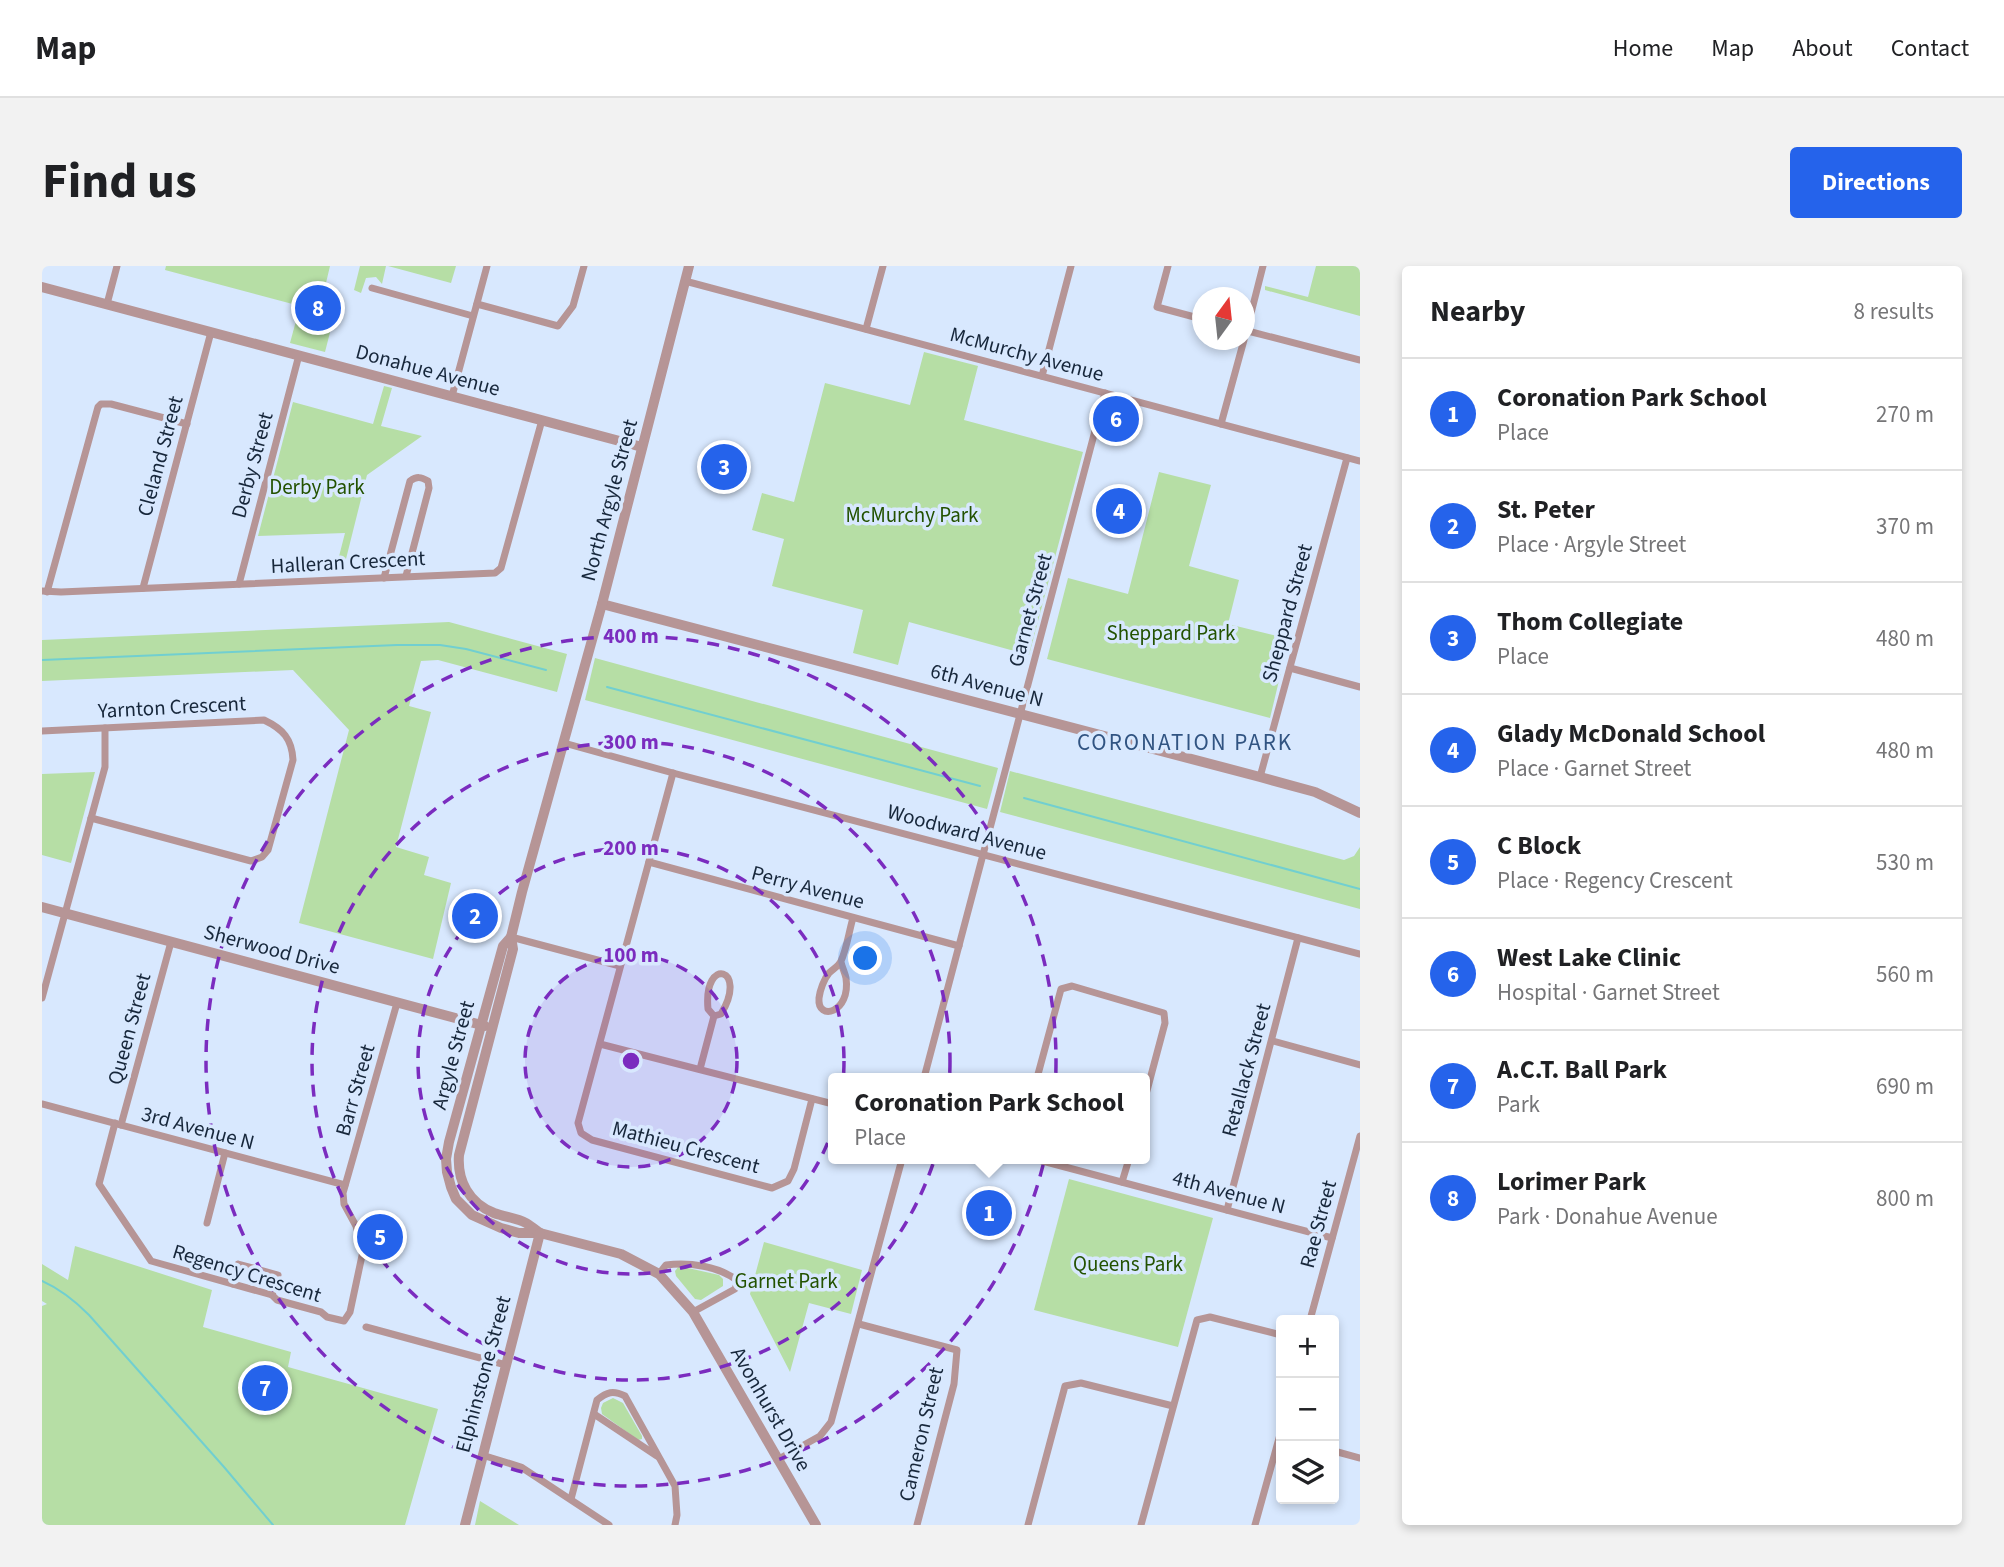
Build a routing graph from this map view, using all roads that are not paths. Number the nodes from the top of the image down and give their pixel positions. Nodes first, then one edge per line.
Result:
1 (117, 266) edge
2 (487, 266) edge
3 (584, 266) edge
4 (689, 266) edge
5 (883, 266) edge
6 (1071, 266) edge
7 (1168, 266) edge
8 (1263, 266) edge
9 (685, 281) junction
10 (42, 287) edge
11 (372, 288) dead end
12 (1255, 296) edge
13 (107, 304) junction
14 (477, 304) junction
15 (473, 316) junction
16 (1192, 316) edge
17 (866, 329) junction
18 (211, 332) junction
19 (1255, 336) edge
20 (1241, 350) edge
21 (299, 355) junction
22 (1360, 360) edge
23 (1042, 376) junction
24 (1105, 393) junction
25 (452, 396) junction
26 (542, 420) junction
27 (187, 424) junction
28 (1221, 424) junction
29 (642, 447) junction
30 (1346, 458) junction
31 (1360, 461) edge
32 (406, 576) junction
33 (384, 578) junction
34 (239, 584) junction
35 (143, 588) junction
36 (44, 591) edge
37 (601, 604) junction
38 (1290, 668) junction
39 (1360, 687) edge
40 (1021, 714) junction
41 (105, 728) junction
42 (42, 731) edge
43 (564, 743) junction
44 (673, 773) junction
45 (1259, 777) junction
46 (1360, 813) edge
47 (91, 818) junction
48 (984, 854) junction
49 (649, 862) junction
50 (42, 907) edge
51 (65, 914) junction
52 (852, 918) junction
53 (511, 937) junction
54 (1298, 938) junction
55 (171, 942) junction
56 (959, 946) junction
57 (1360, 954) edge
58 (841, 962) junction
59 (620, 967) junction
60 (42, 998) edge
61 (397, 1003) junction
62 (714, 1016) junction
63 (480, 1025) junction
64 (492, 1028) junction
65 (1273, 1041) junction
66 (600, 1044) junction
67 (1360, 1065) edge
68 (699, 1069) junction
69 (925, 1073) edge
70 (1038, 1073) edge
71 (1150, 1079) edge
72 (812, 1099) junction
73 (828, 1103) edge
74 (42, 1104) edge
75 (118, 1124) junction
76 (1360, 1136) edge
77 (225, 1153) junction
78 (901, 1164) edge
79 (1054, 1164) edge
80 (1127, 1164) edge
81 (1122, 1182) junction
82 (345, 1185) junction
83 (451, 1187) joint
84 (464, 1188) joint
85 (1227, 1210) junction
86 (207, 1223) dead end
87 (540, 1233) junction
88 (1332, 1238) junction
89 (659, 1274) junction
90 (233, 1284) junction
91 (272, 1295) junction
92 (693, 1312) junction
93 (1311, 1315) edge
94 (859, 1324) junction
95 (366, 1327) dead end
96 (1276, 1334) edge
97 (506, 1365) junction
98 (1173, 1406) junction
99 (594, 1414) junction
100 (1279, 1441) edge
101 (1339, 1452) edge
102 (482, 1455) junction
103 (660, 1458) junction
104 (1360, 1458) edge
105 (777, 1460) junction
106 (571, 1499) junction
107 (465, 1525) edge
108 (609, 1525) edge
109 (675, 1525) edge
110 (816, 1525) edge
111 (917, 1525) edge
112 (1028, 1525) edge
113 (1141, 1525) edge
114 (1255, 1525) edge

1 - 13 street
2 - 14 street
3 - 14 street
4 - 9 street, North Argyle Street
5 - 17 street
6 - 23 street
7 - 16 street
8 - 12 street
9 - 17 street, McMurchy Avenue
9 - 29 street, North Argyle Street
10 - 13 street, Donahue Avenue
11 - 15 street
13 - 18 street, Donahue Avenue
14 - 15 street
15 - 25 street
17 - 23 street, McMurchy Avenue
18 - 21 street, Donahue Avenue
18 - 27 street, Cleland Street
19 - 22 street
20 - 28 street
21 - 25 street, Donahue Avenue
21 - 34 street, Derby Street
23 - 24 street, McMurchy Avenue
24 - 28 street, McMurchy Avenue
24 - 40 street, Garnet Street
25 - 26 street, Donahue Avenue
26 - 29 street, Donahue Avenue
26 - 32 street, Halleran Crescent
27 - 35 street, Cleland Street
27 - 36 street
28 - 30 street, McMurchy Avenue
29 - 37 street, North Argyle Street
30 - 31 street, McMurchy Avenue
30 - 38 street, Sheppard Street
32 - 33 street, Halleran Crescent
32 - 33 street
33 - 34 street, Halleran Crescent
34 - 35 street, Halleran Crescent
35 - 36 street, Halleran Crescent
37 - 40 street, 6th Avenue N
37 - 43 street, North Argyle Street
38 - 39 street
38 - 45 street, Sheppard Street
40 - 45 street, 6th Avenue N
40 - 48 street, Garnet Street
41 - 42 street, Yarnton Crescent
41 - 47 street
41 - 47 street, Yarnton Crescent
43 - 44 street, Woodward Avenue
43 - 53 street, Argyle Street
44 - 48 street, Woodward Avenue
44 - 49 street
45 - 46 street, 6th Avenue N
47 - 51 street
48 - 54 street, Woodward Avenue
48 - 56 street, Garnet Street
49 - 52 street, Perry Avenue
49 - 59 street
50 - 51 street, Sherwood Drive
51 - 55 street, Sherwood Drive
51 - 60 street
52 - 56 street, Perry Avenue
52 - 58 street
53 - 59 street
53 - 63 street, Argyle Street
53 - 64 street, Argyle Street
54 - 57 street, Woodward Avenue
54 - 65 street, Retallack Street
55 - 61 street, Sherwood Drive
55 - 75 street, Queen Street
56 - 69 street, Garnet Street
58 - 58 street
59 - 66 street
61 - 63 street, Sherwood Drive
61 - 82 street, Barr Street
62 - 62 street
62 - 68 street
63 - 64 street, Sherwood Drive
63 - 83 street, Argyle Street
64 - 84 street, Argyle Street
65 - 67 street
65 - 85 street, Retallack Street
66 - 68 street
66 - 72 street, Mathieu Crescent
68 - 72 street
70 - 71 street
72 - 73 street
74 - 75 street, 3rd Avenue N
75 - 77 street, 3rd Avenue N
75 - 90 street, Regency Crescent
76 - 88 street, Rae Street
77 - 82 street, 3rd Avenue N
77 - 86 street
78 - 94 street
79 - 81 street, 4th Avenue N
80 - 81 street
81 - 85 street, 4th Avenue N
82 - 91 street, Regency Crescent
83 - 87 street, Avonhurst Drive
84 - 87 street, Avonhurst Drive
85 - 88 street, 4th Avenue N
87 - 89 street, Avonhurst Drive
87 - 97 street, Elphinstone Street
88 - 93 street, Rae Street
89 - 92 street, Avonhurst Drive
89 - 92 street
90 - 91 street, Regency Crescent
90 - 91 street
92 - 105 street, Avonhurst Drive
94 - 105 street
94 - 111 street, Cameron Street
95 - 97 street
96 - 98 street
97 - 102 street, Elphinstone Street
98 - 112 street
98 - 113 street
99 - 103 street
99 - 103 street
99 - 106 street
100 - 114 street
101 - 104 street
102 - 106 street
102 - 107 street, Elphinstone Street
103 - 109 street
105 - 110 street, Avonhurst Drive
106 - 108 street

